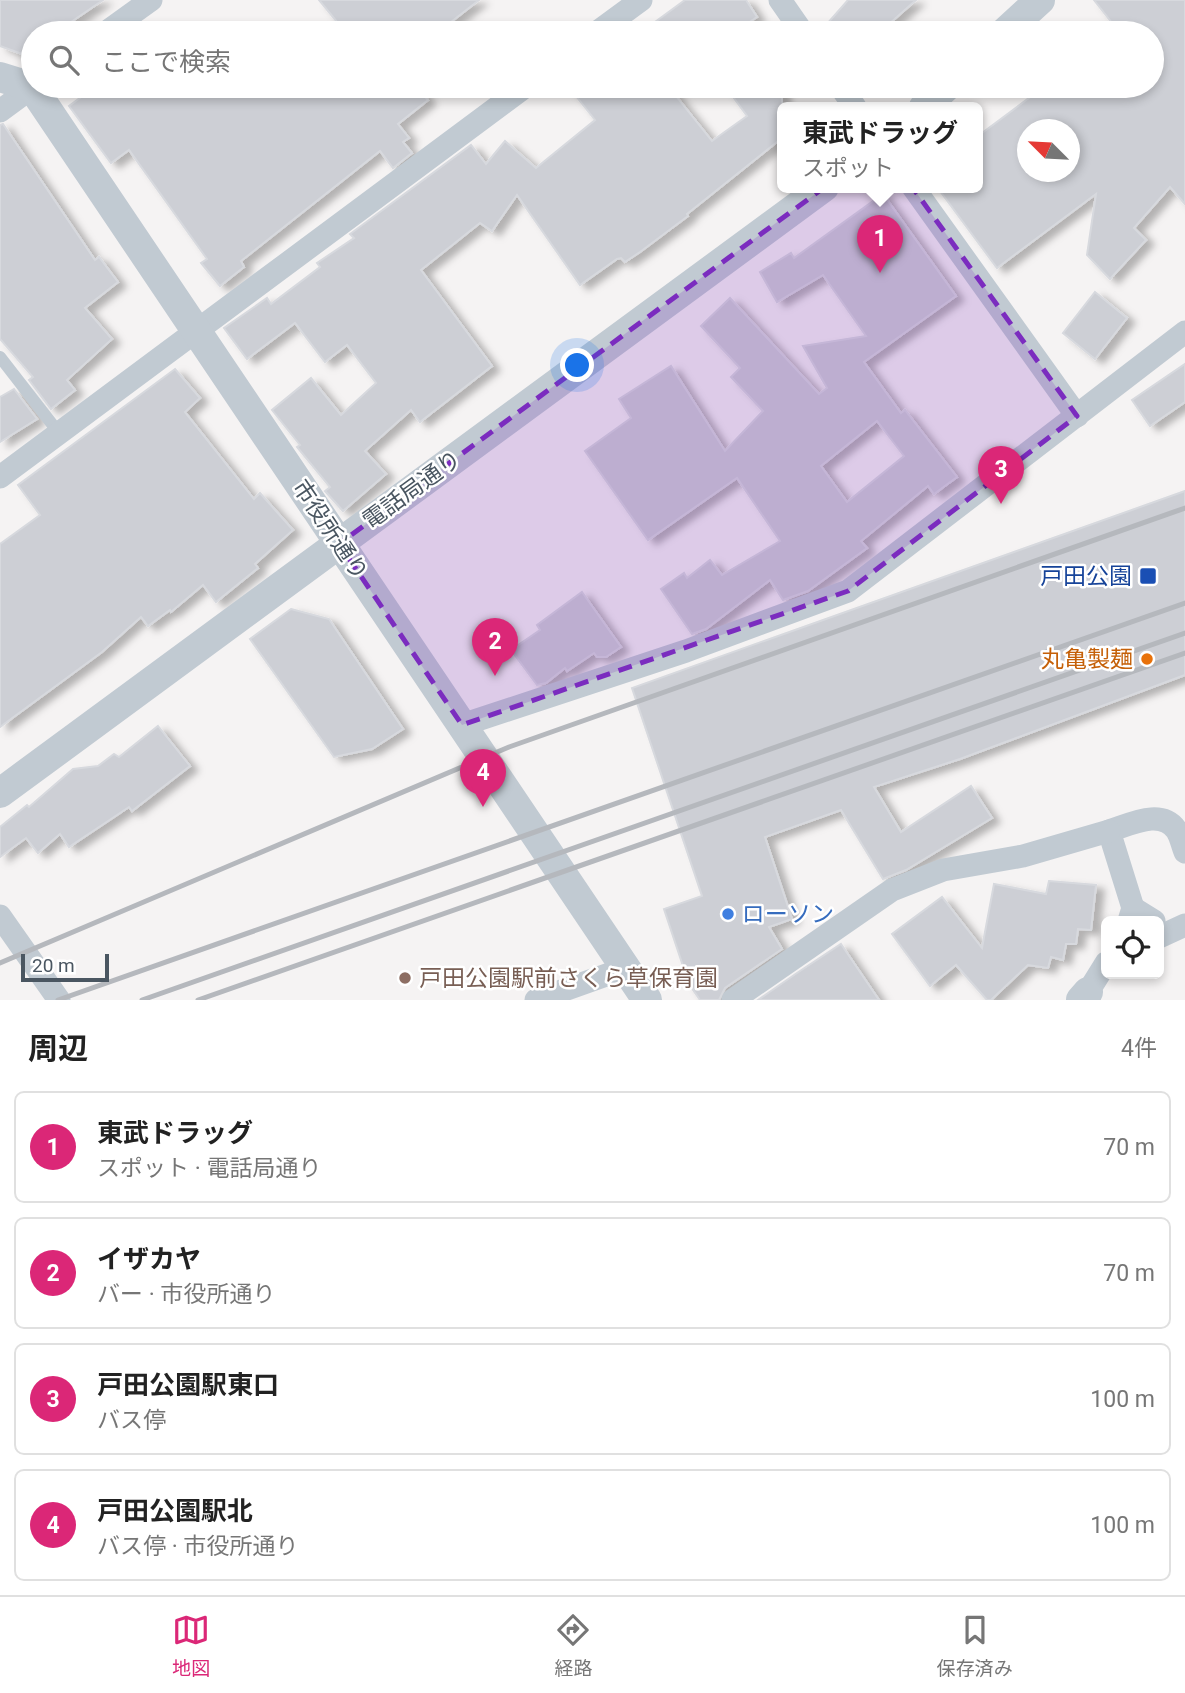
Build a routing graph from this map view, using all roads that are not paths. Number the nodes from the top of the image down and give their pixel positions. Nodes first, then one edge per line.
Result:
1 (151, 0) edge
2 (641, 0) edge
3 (780, 0) edge
4 (1040, 0) edge
5 (122, 21) edge
6 (612, 21) edge
7 (795, 21) edge
8 (1017, 21) edge
9 (0, 77) edge
10 (21, 83) edge
11 (21, 96) edge
12 (40, 98) edge
13 (510, 98) edge
14 (0, 111) edge
15 (816, 193) edge
16 (917, 193) edge
17 (1185, 332) edge
18 (196, 333) junction
19 (0, 357) edge
20 (1077, 416) junction
21 (59, 433) junction
22 (0, 477) edge
23 (339, 544) junction
24 (462, 725) junction
25 (0, 793) edge
26 (1109, 831) junction
27 (1185, 852) edge
28 (1131, 915) edge
29 (0, 916) edge
30 (626, 968) junction
31 (1101, 972) edge
32 (1092, 988) edge
33 (59, 1000) edge
34 (536, 1000) edge
35 (648, 1000) edge
36 (733, 1000) edge

1 - 5 street
2 - 6 street
3 - 7 street
4 - 8 street
9 - 10 street
11 - 14 street
12 - 18 street, 市役所通り
13 - 18 street
15 - 23 street, 電話局通り
16 - 20 street
17 - 20 street
18 - 21 street
18 - 23 street, 市役所通り
19 - 21 lane
20 - 24 street
21 - 22 street
23 - 24 street, 市役所通り
23 - 25 street, 電話局通り
24 - 30 street, 市役所通り
26 - 27 street
26 - 28 street
26 - 36 street
29 - 33 street
30 - 34 street
30 - 35 street, 市役所通り
31 - 32 street

